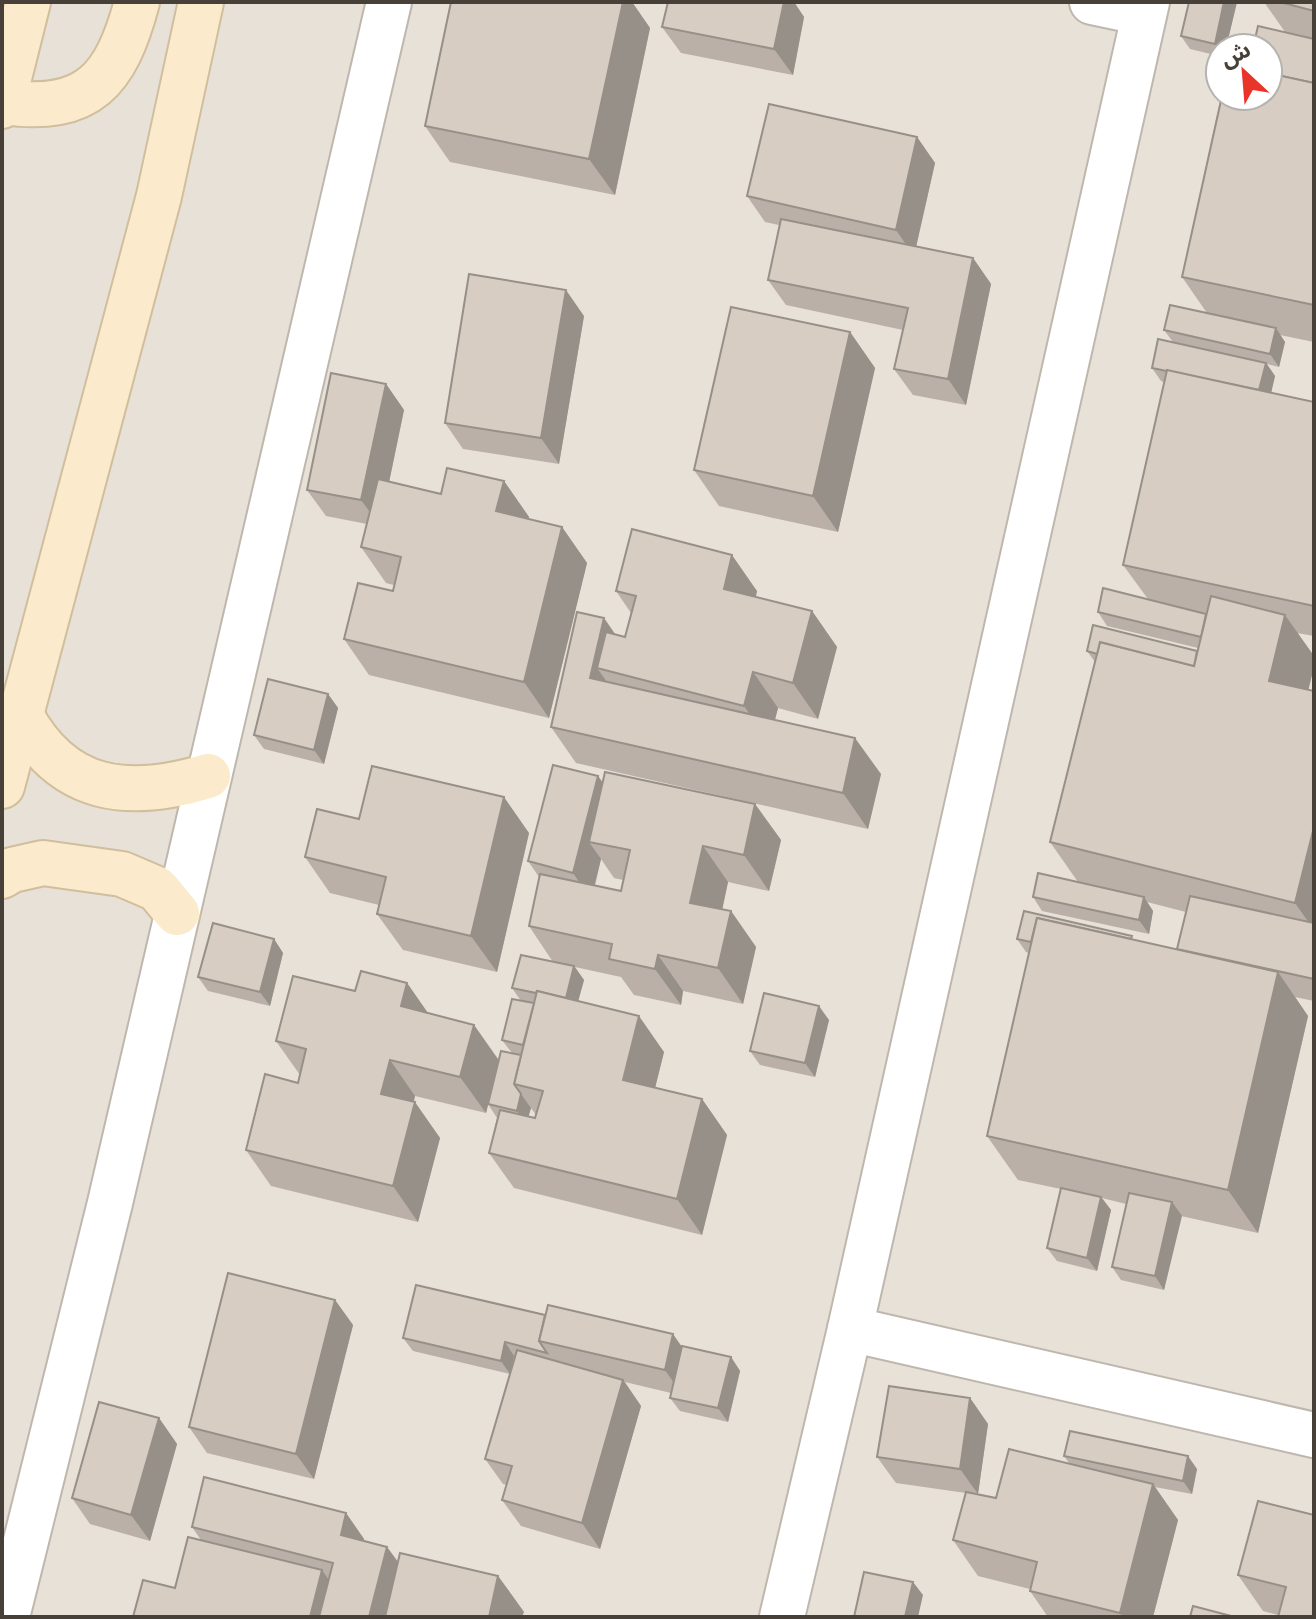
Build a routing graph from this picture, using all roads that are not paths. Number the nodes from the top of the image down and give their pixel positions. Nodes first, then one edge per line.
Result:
1 (28, 2) edge
2 (137, 2) edge
3 (201, 2) edge
4 (389, 2) edge
5 (1092, 2) edge
6 (1145, 8) edge
7 (2, 103) edge
8 (21, 715) junction
9 (208, 776) junction
10 (2, 786) edge
11 (2, 876) edge
12 (177, 913) junction
13 (850, 1329) junction
14 (1314, 1435) edge
15 (7, 1617) edge
16 (782, 1617) edge

1 - 7 main road
2 - 7 main road
3 - 8 main road
4 - 9 street
5 - 6 street
6 - 13 street
8 - 9 main road
8 - 10 main road
9 - 12 street
11 - 12 main road
12 - 15 street
13 - 14 street
13 - 16 street

